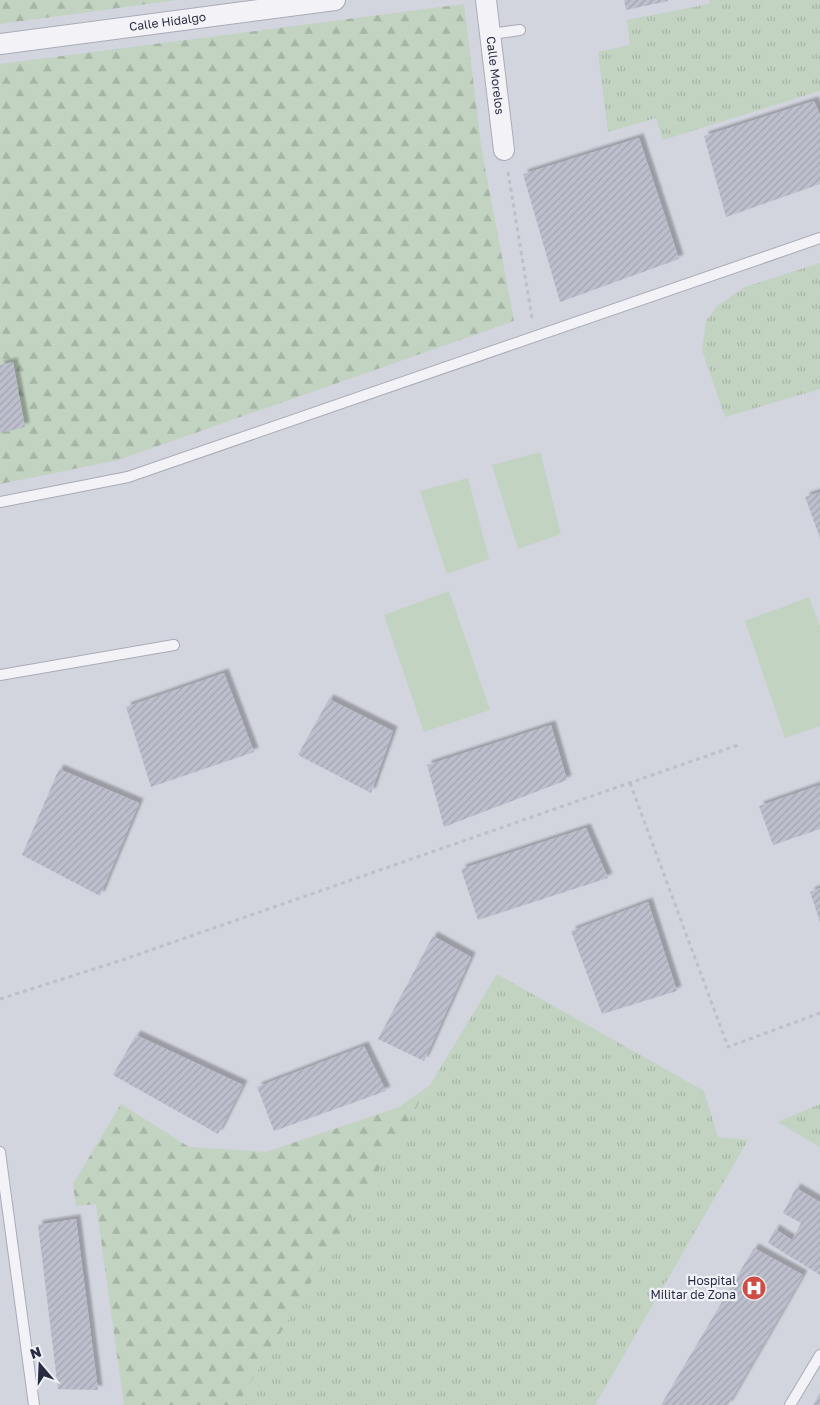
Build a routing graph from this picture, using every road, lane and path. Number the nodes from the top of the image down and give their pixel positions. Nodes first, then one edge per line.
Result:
1 (334, 0) edge
2 (486, 0) edge
3 (520, 30) dead end
4 (491, 34) junction
5 (0, 44) edge
6 (504, 150) joint
7 (820, 238) edge
8 (535, 336) junction
9 (0, 502) edge
10 (174, 645) dead end
11 (0, 675) edge
12 (740, 744) dead end
13 (630, 783) junction
14 (0, 999) edge
15 (820, 1013) edge
16 (0, 1152) edge
17 (820, 1355) edge
18 (34, 1405) edge
19 (790, 1405) edge

1 - 5 street, Calle Hidalgo
2 - 4 street, Calle Morelos
3 - 4 lane
4 - 6 street, Calle Morelos
6 - 8 path
7 - 8 lane
8 - 9 lane
10 - 11 lane
12 - 13 path
13 - 14 path
13 - 15 path
16 - 18 lane
17 - 19 lane

